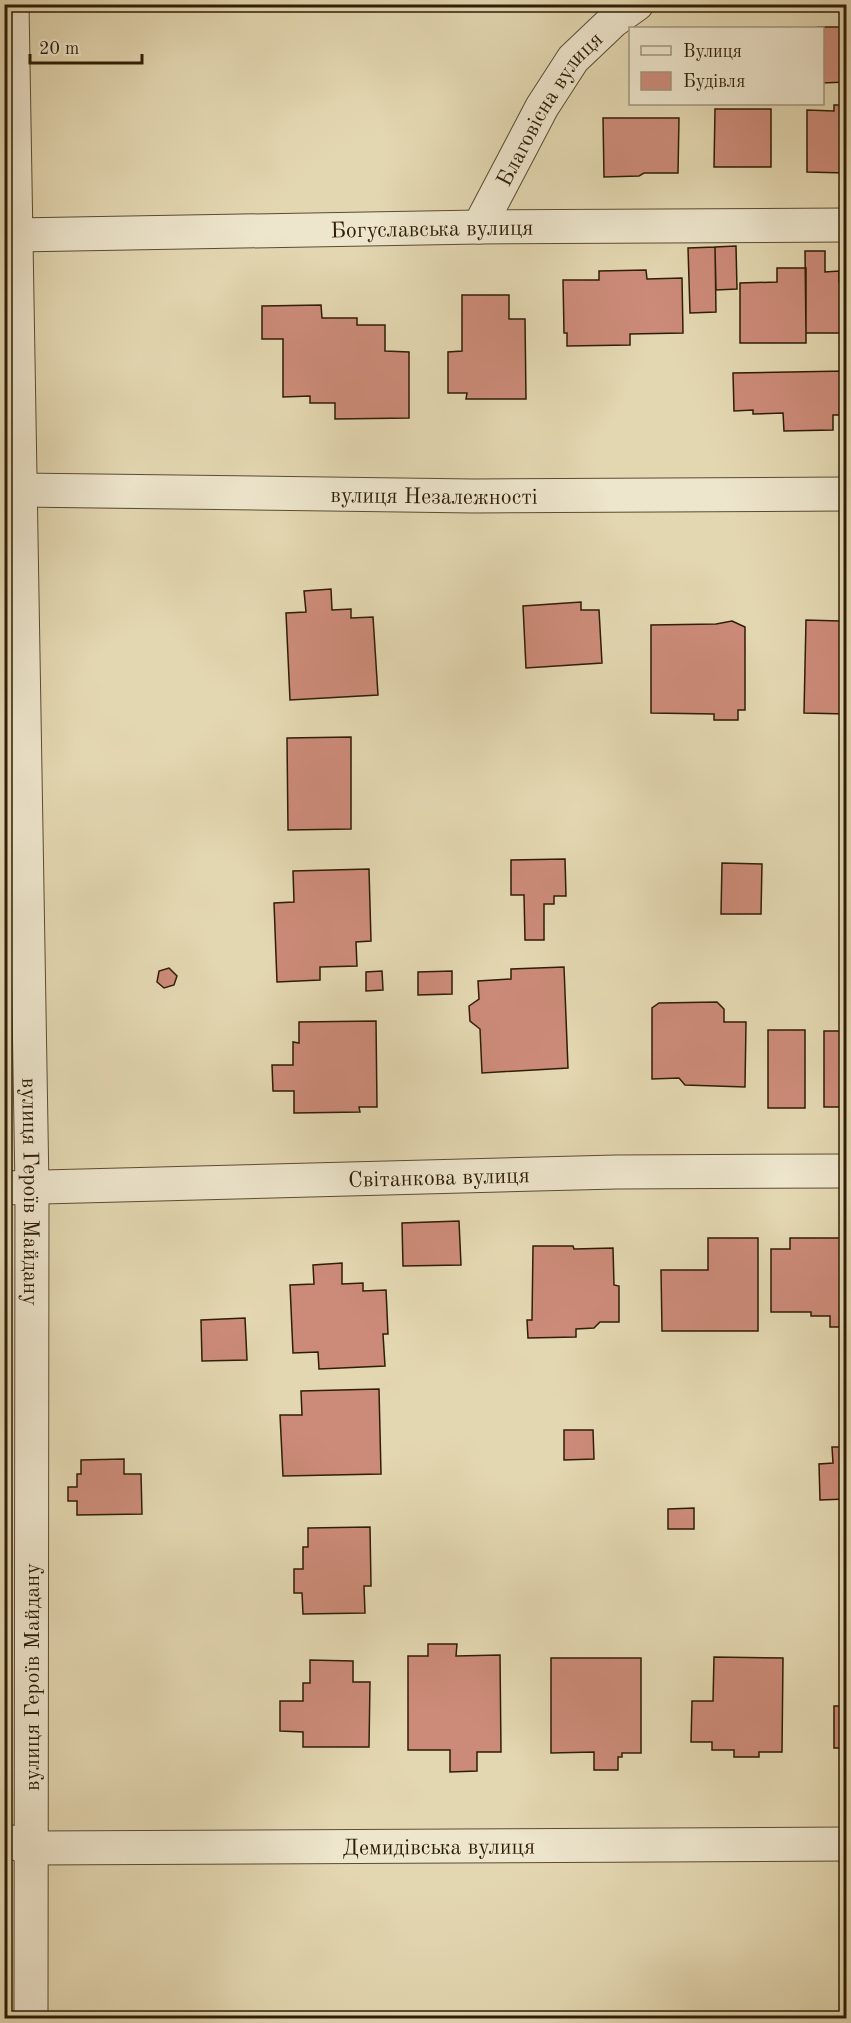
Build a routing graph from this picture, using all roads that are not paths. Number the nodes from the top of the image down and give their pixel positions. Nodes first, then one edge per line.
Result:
1 (12, 4) edge
2 (636, 4) edge
3 (846, 225) edge
4 (479, 227) junction
5 (16, 234) junction
6 (20, 490) junction
7 (846, 494) edge
8 (13, 533) edge
9 (846, 1171) edge
10 (18, 1188) edge
11 (18, 1844) edge
12 (846, 1844) edge
13 (31, 2019) edge

1 - 5 street, вулиця Героїв Майдану
2 - 4 street, Благовісна вулиця
3 - 4 street, Богуславська вулиця
4 - 5 street, Богуславська вулиця
5 - 6 street, вулиця Героїв Майдану
6 - 7 street, вулиця Незалежності
6 - 8 street, вулиця Героїв Майдану
8 - 10 street, вулиця Героїв Майдану
9 - 10 street, Світанкова вулиця
10 - 11 street, вулиця Героїв Майдану
11 - 12 street, Демидівська вулиця
11 - 13 street, вулиця Героїв Майдану

